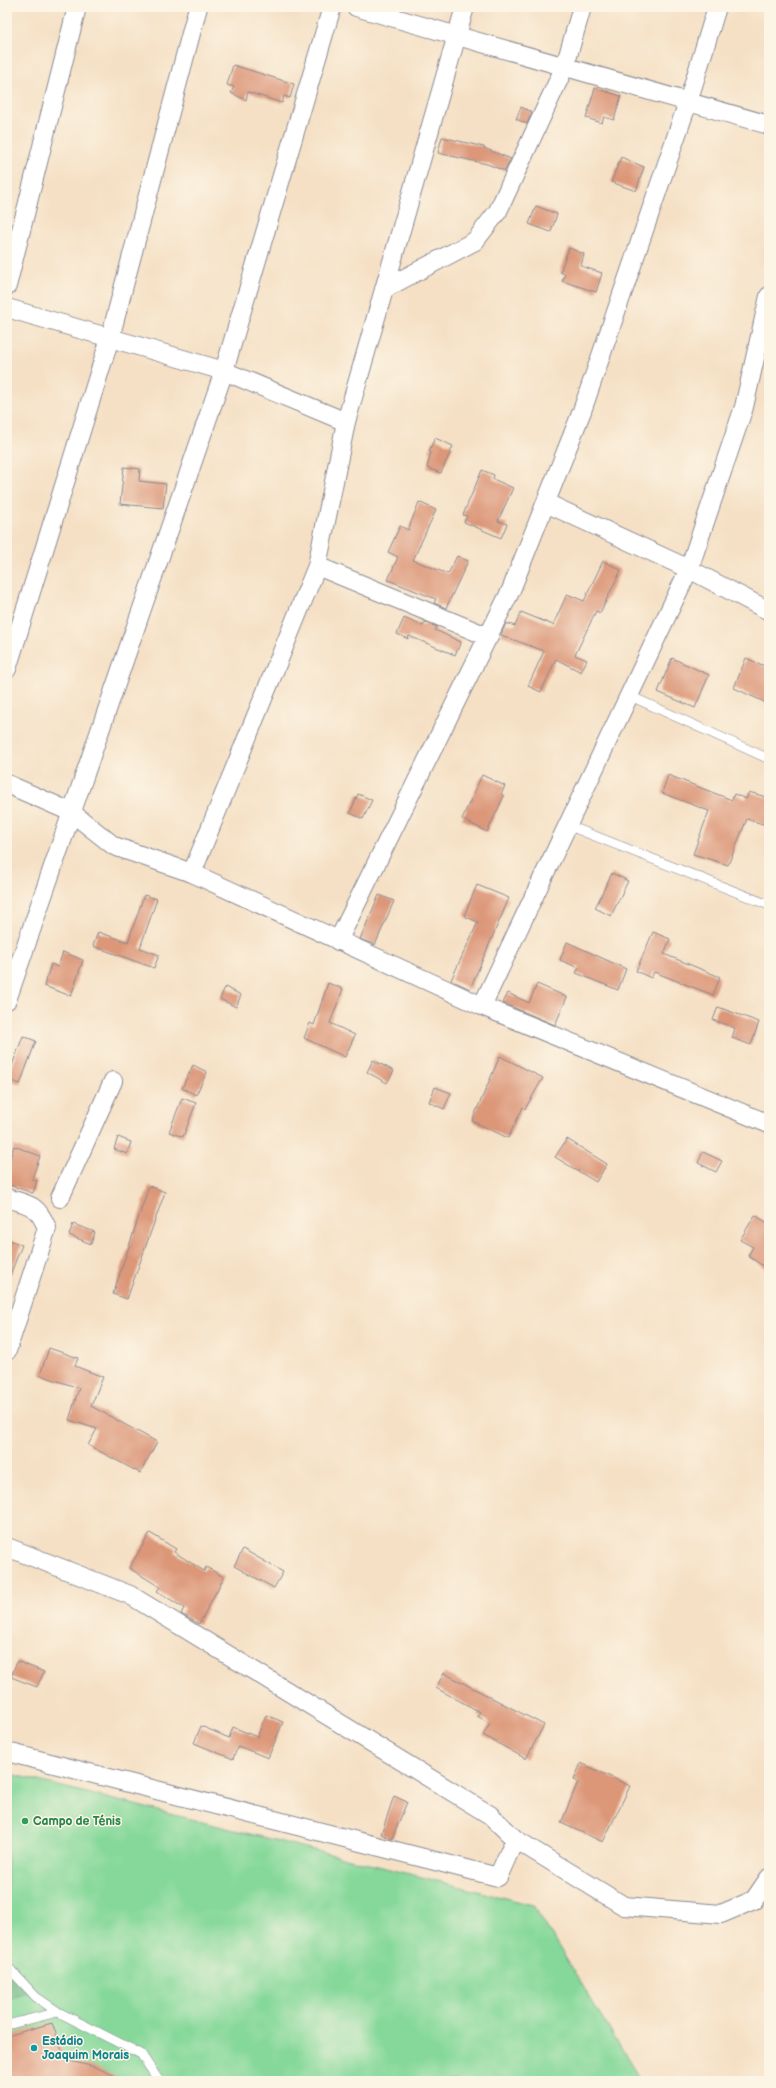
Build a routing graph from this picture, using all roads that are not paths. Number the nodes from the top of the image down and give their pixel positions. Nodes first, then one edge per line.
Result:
1 (77, 7) edge
2 (198, 7) edge
3 (332, 7) edge
4 (356, 7) edge
5 (466, 7) edge
6 (582, 7) edge
7 (717, 7) edge
8 (457, 36) junction
9 (565, 66) junction
10 (688, 102) junction
11 (769, 125) edge
12 (7, 286) edge
13 (384, 289) junction
14 (769, 296) edge
15 (7, 308) edge
16 (110, 338) junction
17 (224, 371) junction
18 (346, 422) junction
19 (546, 503) junction
20 (317, 566) junction
21 (688, 569) junction
22 (769, 611) edge
23 (488, 637) junction
24 (7, 669) edge
25 (628, 695) junction
26 (769, 759) edge
27 (7, 784) edge
28 (72, 812) junction
29 (567, 825) junction
30 (192, 873) junction
31 (769, 905) edge
32 (338, 941) junction
33 (7, 1000) edge
34 (482, 1006) junction
35 (113, 1081) dead end
36 (769, 1124) edge
37 (7, 1198) edge
38 (60, 1198) dead end
39 (7, 1351) edge
40 (7, 1547) edge
41 (7, 1752) edge
42 (515, 1839) junction
43 (769, 1878) edge
44 (7, 1966) edge
45 (58, 2012) junction
46 (7, 2025) edge
47 (159, 2081) edge

1 - 12 street
2 - 16 street
3 - 17 street
4 - 8 street
5 - 8 street
6 - 9 street
7 - 10 street
8 - 9 street
8 - 13 street
9 - 10 street
9 - 13 street
10 - 11 street
10 - 19 street
13 - 18 street
14 - 21 street
15 - 16 street
16 - 17 street
16 - 24 street
17 - 18 street
17 - 28 street
18 - 20 street
19 - 21 street
19 - 23 street
20 - 23 street
20 - 30 street
21 - 22 street
21 - 25 street
23 - 32 street
25 - 26 lane
25 - 29 street
27 - 28 street
28 - 30 street
28 - 33 street
29 - 31 lane
29 - 34 street
30 - 32 street
32 - 34 street
34 - 36 street
35 - 38 street
37 - 39 street
40 - 42 street
41 - 42 street
42 - 43 street
44 - 45 lane
45 - 46 lane
45 - 47 lane

